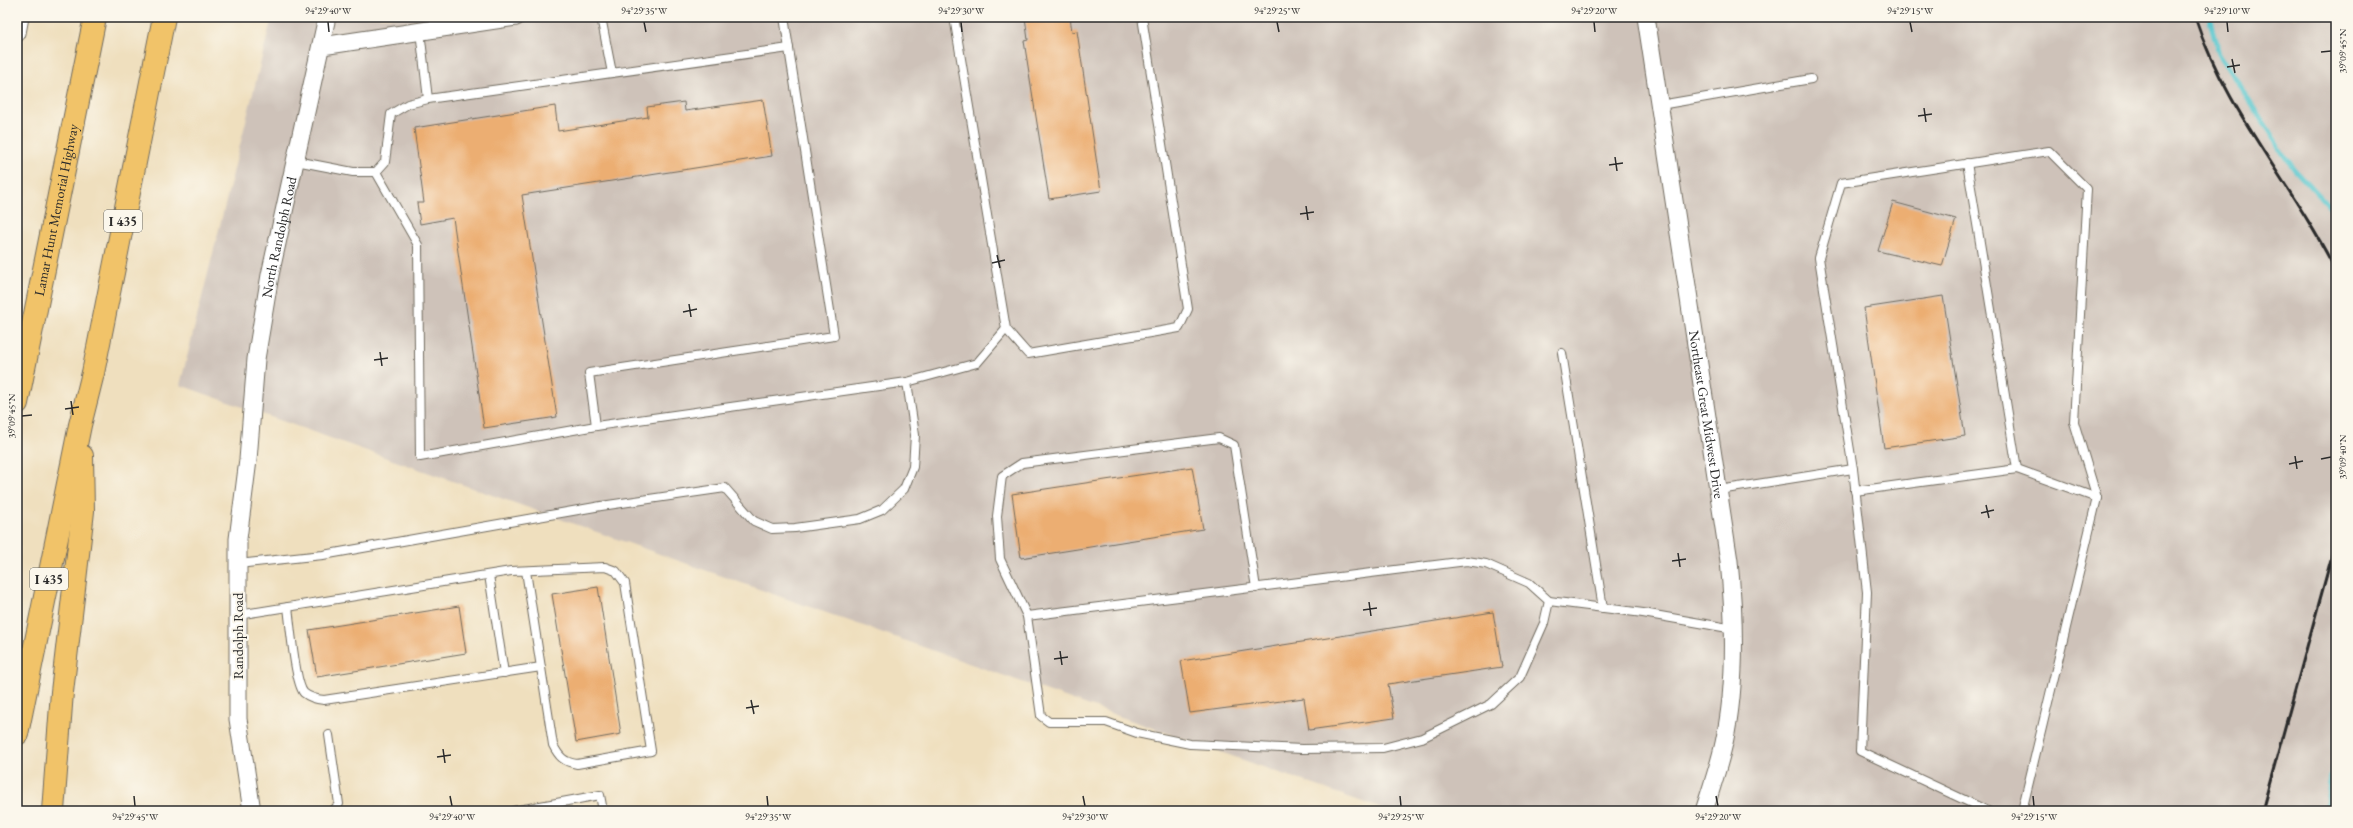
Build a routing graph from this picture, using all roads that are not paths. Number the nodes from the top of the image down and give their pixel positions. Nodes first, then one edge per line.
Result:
1 (20, 17) edge
2 (95, 17) edge
3 (164, 17) edge
4 (327, 17) edge
5 (516, 17) edge
6 (601, 17) edge
7 (784, 17) edge
8 (954, 17) edge
9 (1142, 17) edge
10 (1646, 17) edge
11 (420, 32) junction
12 (17, 33) edge
13 (322, 46) junction
14 (789, 48) junction
15 (612, 73) junction
16 (1811, 79) dead end
17 (428, 99) junction
18 (1660, 105) junction
19 (296, 162) junction
20 (1967, 164) junction
21 (376, 172) junction
22 (1006, 330) junction
23 (1562, 353) dead end
24 (907, 382) junction
25 (17, 403) edge
26 (80, 425) junction
27 (596, 426) junction
28 (248, 460) joint
29 (1853, 469) junction
30 (2017, 469) junction
31 (1719, 490) junction
32 (1855, 491) junction
33 (2097, 498) junction
34 (238, 564) junction
35 (526, 571) junction
36 (489, 575) junction
37 (1256, 588) junction
38 (1549, 601) junction
39 (288, 607) junction
40 (1603, 608) junction
41 (238, 615) junction
42 (1027, 616) junction
43 (1734, 629) junction
44 (541, 667) junction
45 (504, 673) junction
46 (17, 734) edge
47 (329, 735) dead end
48 (53, 811) edge
49 (252, 811) edge
50 (333, 811) edge
51 (514, 811) edge
52 (603, 811) edge
53 (1704, 811) edge
54 (1988, 811) edge
55 (2022, 811) edge

1 - 12 street
2 - 25 highway, Lamar Hunt Memorial Highway
3 - 26 highway, I 435
4 - 13 street, North Randolph Road
5 - 11 street
6 - 15 lane
7 - 14 lane
8 - 22 lane
9 - 22 lane
10 - 18 street, Northeast Great Midwest Drive
11 - 13 street
11 - 17 lane
13 - 19 street, North Randolph Road
14 - 15 lane
14 - 27 lane
15 - 17 lane
16 - 18 lane
17 - 21 lane
18 - 31 street, Northeast Great Midwest Drive
19 - 21 lane
19 - 28 street, North Randolph Road
20 - 29 lane
20 - 30 lane
20 - 33 lane
21 - 27 lane
22 - 24 lane
23 - 40 lane
24 - 27 lane
24 - 34 lane
26 - 46 highway, I 435
26 - 48 highway
28 - 34 street, Randolph Road
29 - 31 lane
29 - 32 lane
30 - 32 lane
30 - 33 lane
31 - 43 street, Northeast Great Midwest Drive
32 - 54 lane
33 - 55 lane
34 - 41 street, Randolph Road
35 - 36 lane
35 - 44 lane
35 - 44 lane
36 - 39 lane
36 - 45 lane
37 - 38 lane
37 - 42 lane
37 - 42 lane
38 - 40 lane
38 - 42 lane
39 - 41 lane
39 - 45 lane
40 - 43 lane
41 - 49 street, Randolph Road
43 - 53 street, Northeast Great Midwest Drive
44 - 45 lane
47 - 50 lane
51 - 52 lane

